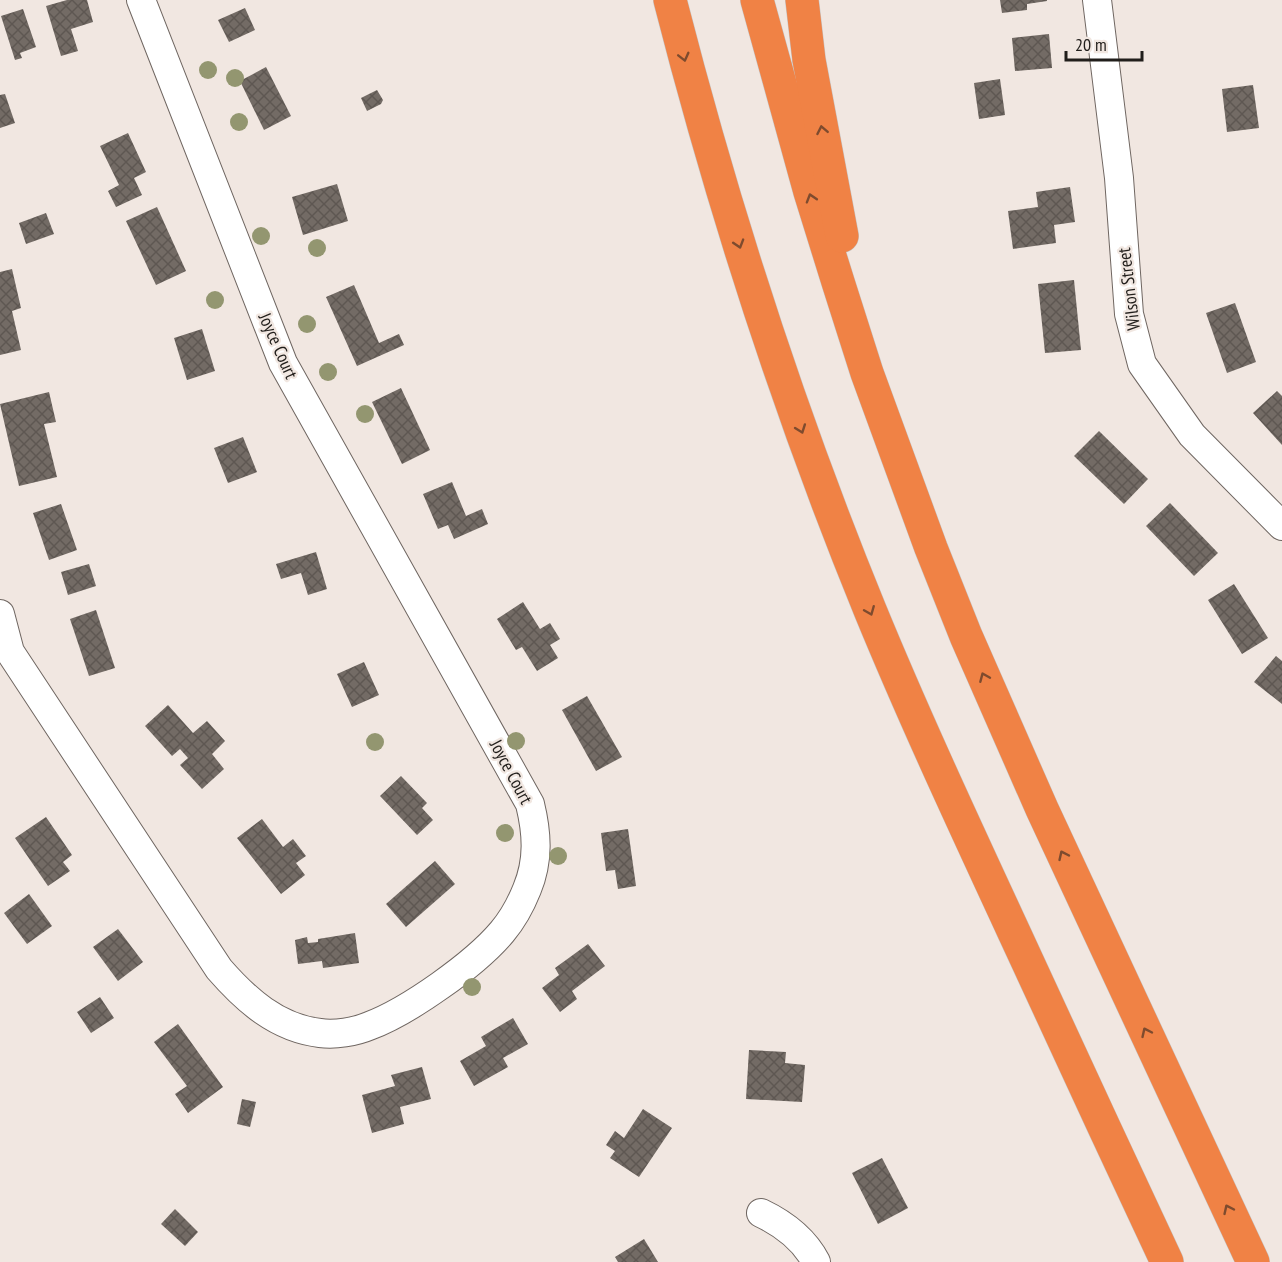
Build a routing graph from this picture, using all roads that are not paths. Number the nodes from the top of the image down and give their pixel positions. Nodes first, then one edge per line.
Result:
1 (141, 0) edge
2 (670, 0) edge
3 (757, 0) edge
4 (802, 0) edge
5 (1097, 0) edge
6 (867, 374) junction
7 (1282, 526) edge
8 (0, 614) edge
9 (761, 1213) dead end
10 (816, 1262) edge
11 (1167, 1262) edge
12 (1253, 1262) edge

1 - 8 street, Joyce Court
2 -> 11 highway
6 -> 3 highway
6 -> 4 highway
5 - 7 street, Wilson Street
12 -> 6 highway
9 - 10 street

